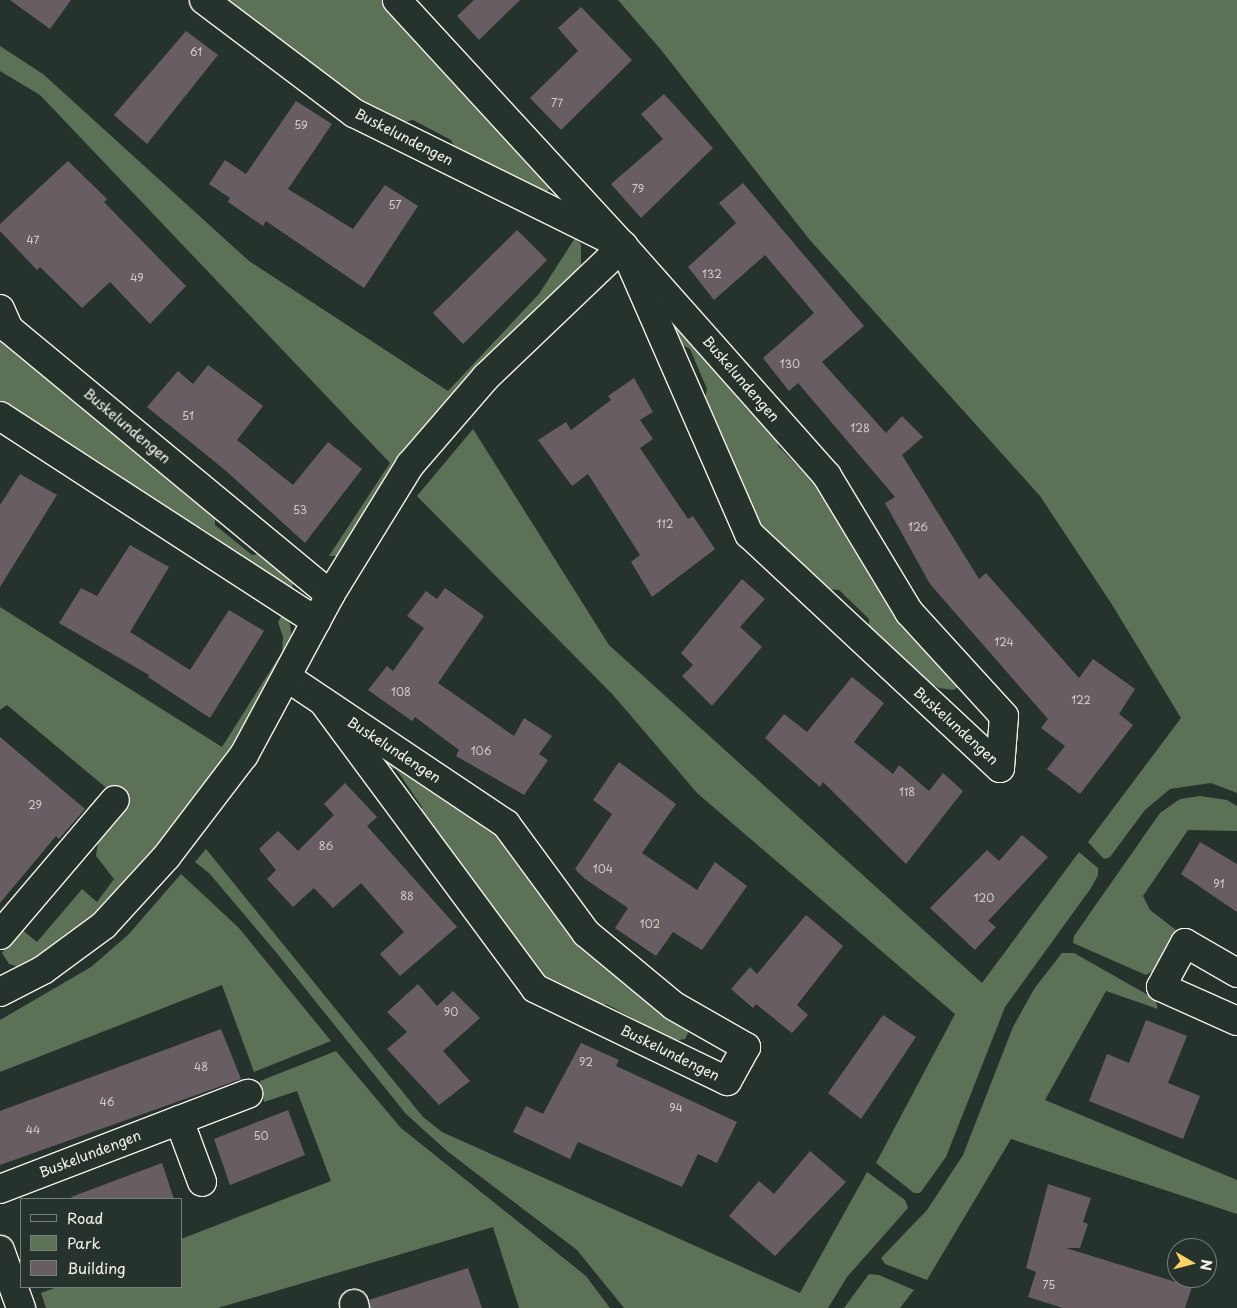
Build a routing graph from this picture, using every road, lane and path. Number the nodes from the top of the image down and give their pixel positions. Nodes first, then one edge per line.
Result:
1 (204, 0) edge
2 (397, 0) edge
3 (623, 246) junction
4 (0, 309) edge
5 (0, 416) edge
6 (330, 595) junction
7 (316, 622) junction
8 (288, 678) junction
9 (324, 703) junction
10 (115, 800) dead end
11 (0, 935) edge
12 (1237, 973) edge
13 (3, 987) edge
14 (1237, 1021) edge
15 (248, 1094) dead end
16 (179, 1120) junction
17 (202, 1182) dead end
18 (0, 1189) edge
19 (0, 1250) edge
20 (6, 1284) edge
21 (20, 1308) edge

1 - 3 street, Buskelundengen
2 - 3 street, Buskelundengen
3 - 3 street, Buskelundengen
3 - 6 street
4 - 6 street, Buskelundengen
5 - 7 street
6 - 7 street
7 - 8 street
8 - 9 street, Buskelundengen
8 - 13 street
9 - 9 street, Buskelundengen
10 - 11 street
12 - 14 street
15 - 16 street, Buskelundengen
16 - 17 street
16 - 18 street, Buskelundengen
19 - 20 street
20 - 21 street

